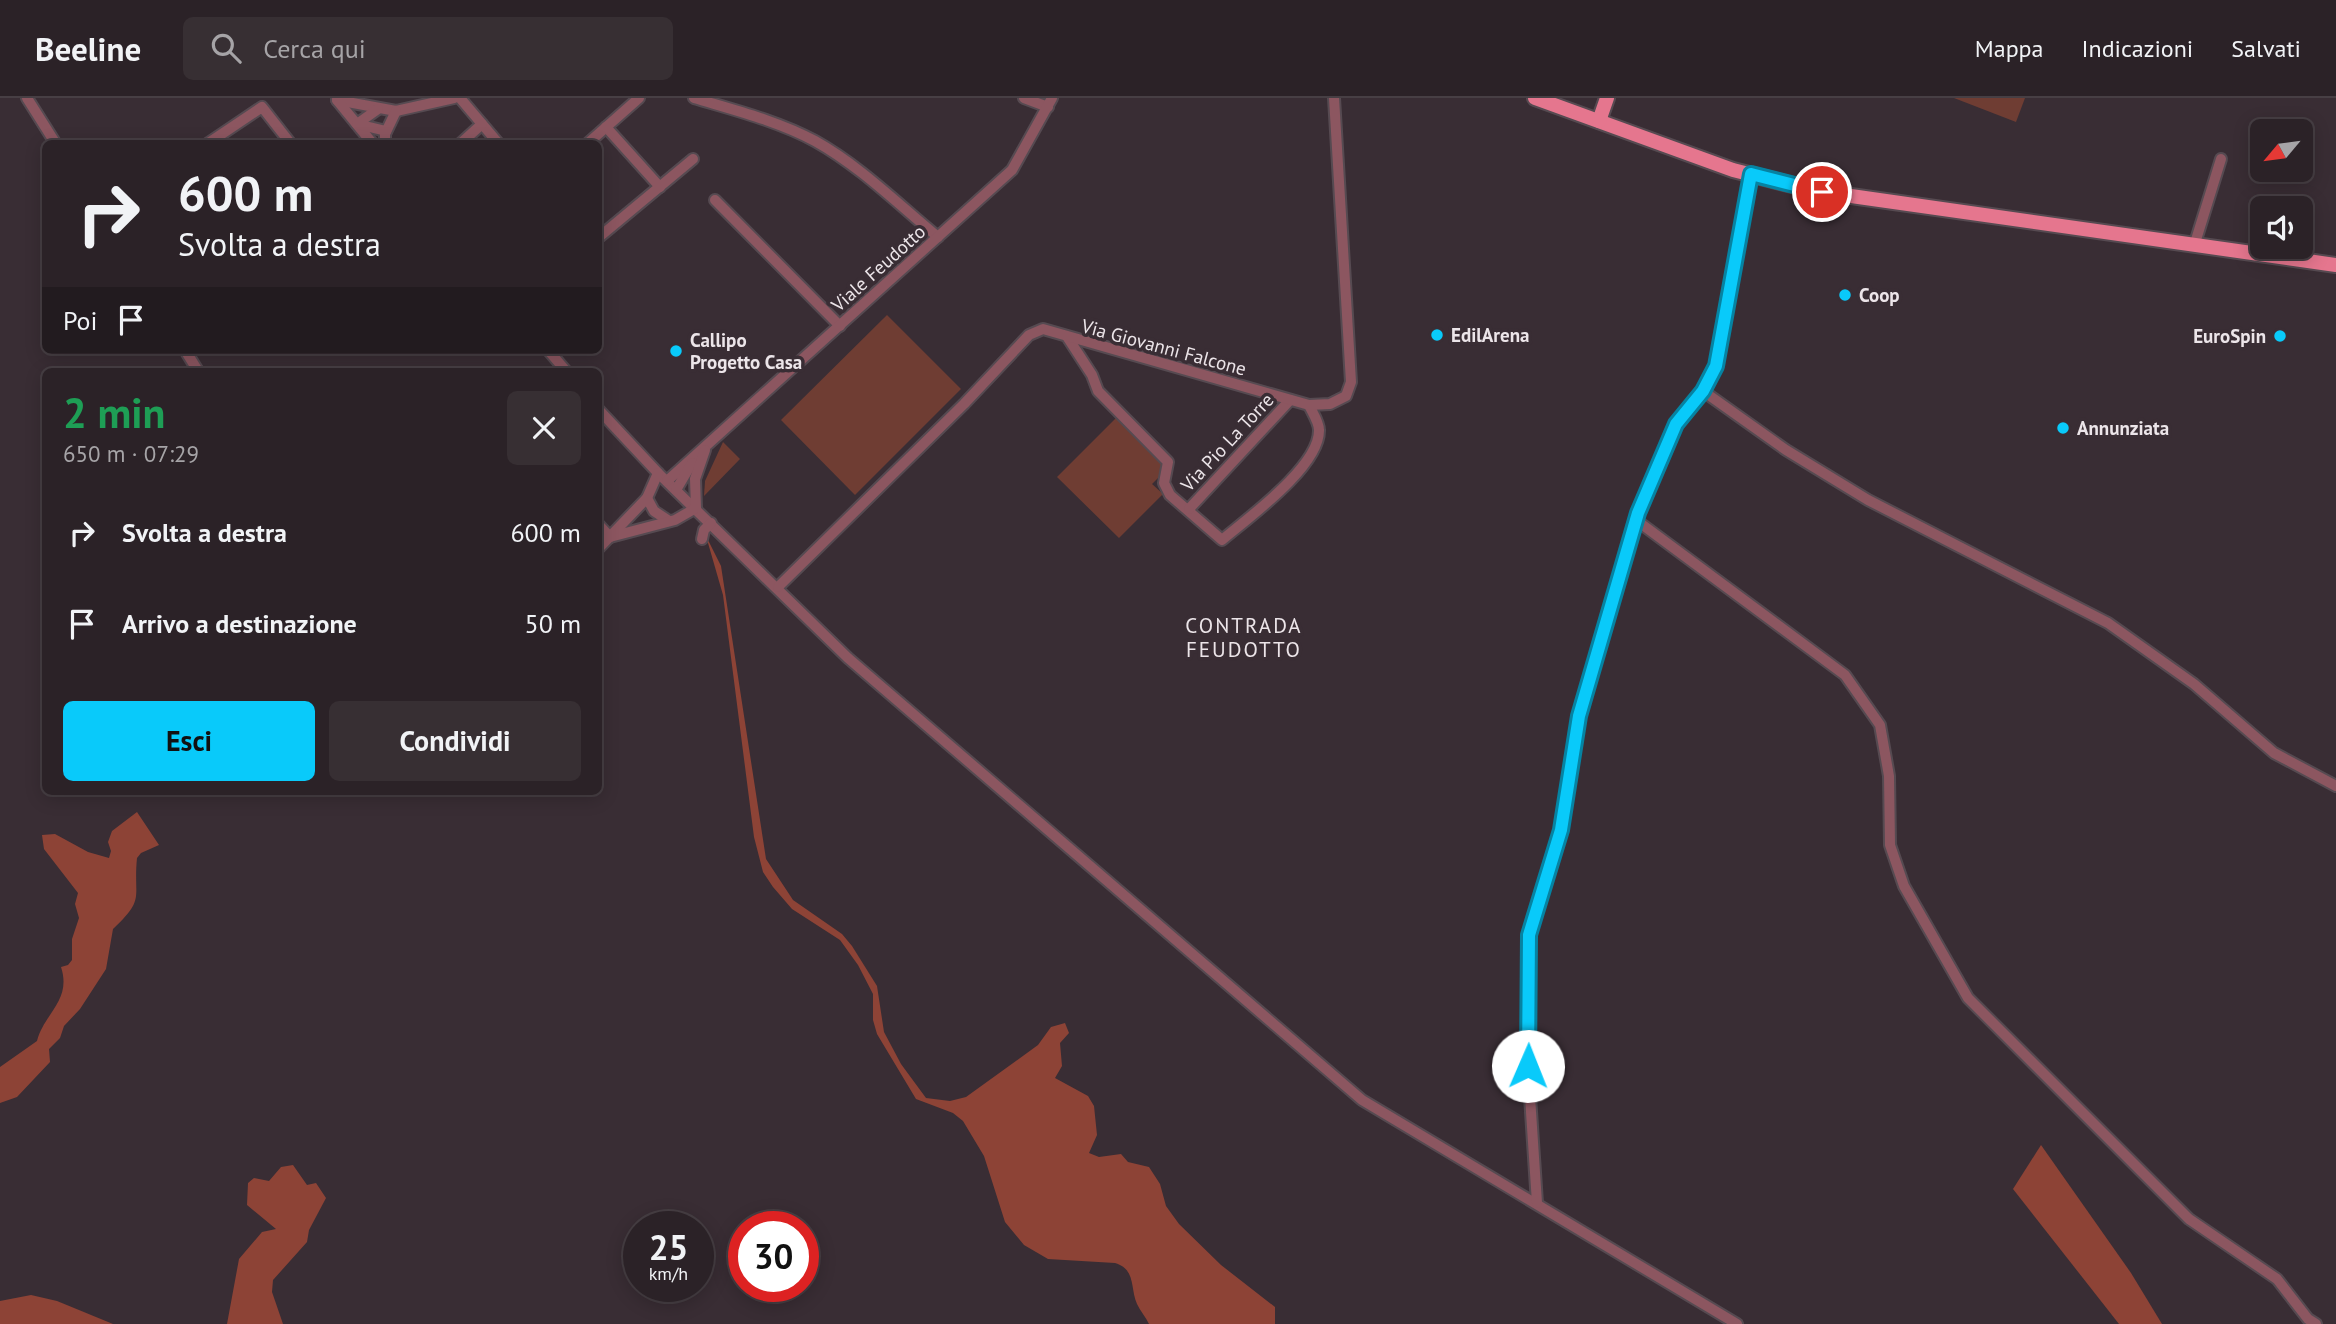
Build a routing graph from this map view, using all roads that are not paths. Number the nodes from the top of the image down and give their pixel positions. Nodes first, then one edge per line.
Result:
1 (27, 98) edge
2 (454, 98) edge
3 (460, 98) edge
4 (639, 98) edge
5 (694, 98) edge
6 (1024, 98) edge
7 (1334, 98) edge
8 (1535, 98) edge
9 (1607, 98) edge
10 (336, 99) edge
11 (1050, 103) edge
12 (378, 109) junction
13 (396, 111) junction
14 (1599, 121) junction
15 (356, 124) junction
16 (482, 124) junction
17 (606, 127) junction
18 (386, 131) junction
19 (53, 140) edge
20 (213, 140) edge
21 (289, 140) edge
22 (368, 140) edge
23 (385, 140) edge
24 (464, 140) edge
25 (496, 140) edge
26 (591, 140) edge
27 (693, 159) dead end
28 (2221, 159) dead end
29 (1751, 174) junction
30 (660, 187) junction
31 (715, 200) dead end
32 (602, 235) edge
33 (938, 237) junction
34 (2195, 243) junction
35 (2336, 265) edge
36 (840, 326) junction
37 (1068, 338) junction
38 (551, 354) edge
39 (563, 368) edge
40 (1703, 391) junction
41 (1290, 400) junction
42 (1309, 405) junction
43 (602, 414) edge
44 (702, 451) junction
45 (663, 477) junction
46 (676, 490) junction
47 (647, 498) junction
48 (696, 508) junction
49 (1189, 509) junction
50 (1636, 520) junction
51 (669, 521) junction
52 (711, 523) junction
53 (602, 528) edge
54 (610, 537) junction
55 (702, 539) dead end
56 (602, 545) edge
57 (778, 587) junction
58 (2336, 786) edge
59 (1537, 1203) junction
60 (1737, 1324) edge
61 (2316, 1324) edge

1 - 19 street
2 - 13 street
3 - 16 street
4 - 17 street
5 - 33 street
6 - 11 street
7 - 42 street, Via Giovanni Falcone
8 - 14 main road
9 - 14 main road
10 - 12 street
10 - 15 street
11 - 33 street, Viale Feudotto
12 - 13 street
12 - 15 street
13 - 18 street
14 - 29 main road
15 - 18 street
15 - 22 street
16 - 24 street
16 - 25 street
17 - 26 street
17 - 30 street
18 - 23 street
20 - 21 street
27 - 30 street
28 - 34 street
29 - 34 main road
29 - 40 street
30 - 32 street
31 - 36 street
33 - 36 street, Viale Feudotto
34 - 35 main road
36 - 44 street, Viale Feudotto
37 - 41 street, Via Giovanni Falcone
37 - 49 street
37 - 57 street, Via Giovanni Falcone
38 - 39 street
40 - 50 street
40 - 58 street
41 - 42 street, Via Giovanni Falcone
41 - 49 street, Via Pio La Torre
42 - 49 street
43 - 45 street
44 - 45 street, Viale Feudotto
44 - 46 street
44 - 48 street
45 - 46 street
45 - 47 street
46 - 48 street
47 - 51 street
47 - 54 street
48 - 51 street
48 - 52 street
50 - 59 street
50 - 61 street
51 - 54 street
52 - 55 street
52 - 57 street
53 - 54 street
54 - 56 street
57 - 59 street
59 - 60 street

